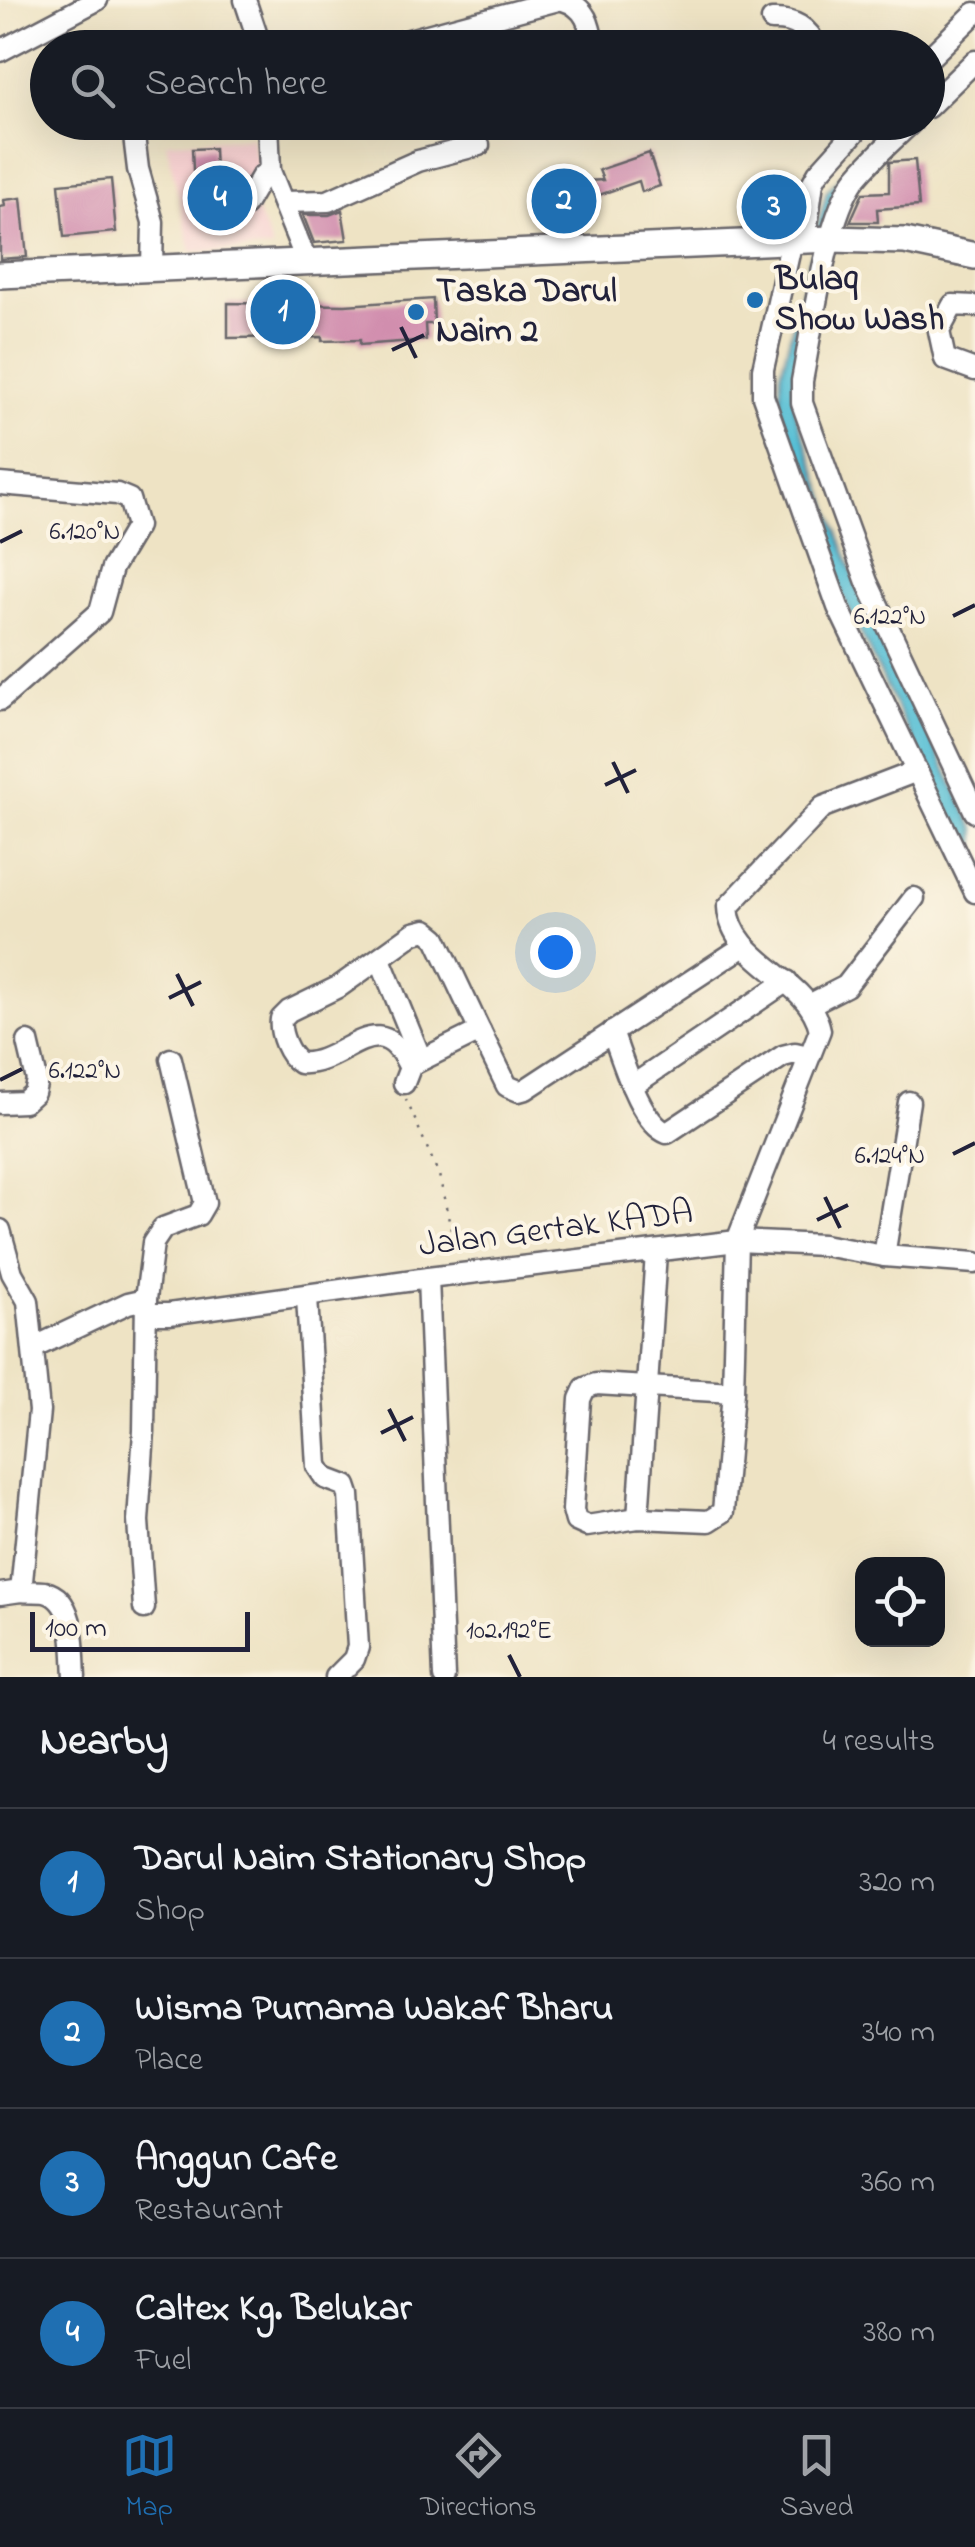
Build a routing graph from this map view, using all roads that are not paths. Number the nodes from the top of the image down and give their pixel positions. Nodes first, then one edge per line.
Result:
1 (97, 0) edge
2 (246, 0) edge
3 (560, 0) edge
4 (974, 6) edge
5 (772, 20) dead end
6 (41, 30) edge
7 (255, 30) edge
8 (447, 30) edge
9 (590, 30) edge
10 (804, 30) edge
11 (30, 36) edge
12 (945, 39) edge
13 (0, 52) edge
14 (975, 62) edge
15 (945, 91) edge
16 (134, 140) edge
17 (269, 140) edge
18 (848, 140) edge
19 (894, 140) edge
20 (479, 145) dead end
21 (270, 171) junction
22 (283, 202) junction
23 (245, 205) dead end
24 (809, 240) junction
25 (975, 256) edge
26 (306, 260) junction
27 (152, 267) junction
28 (0, 274) edge
29 (975, 306) edge
30 (975, 370) edge
31 (0, 484) edge
32 (0, 700) edge
33 (917, 771) junction
34 (972, 800) edge
35 (975, 892) edge
36 (914, 898) dead end
37 (744, 946) junction
38 (380, 959) junction
39 (788, 981) junction
40 (808, 1005) junction
41 (480, 1031) junction
42 (612, 1032) junction
43 (28, 1042) dead end
44 (808, 1056) junction
45 (172, 1059) dead end
46 (412, 1069) junction
47 (632, 1086) junction
48 (909, 1102) dead end
49 (0, 1103) edge
50 (0, 1230) edge
51 (736, 1241) junction
52 (656, 1252) junction
53 (884, 1256) junction
54 (975, 1263) edge
55 (428, 1278) junction
56 (307, 1297) junction
57 (146, 1307) junction
58 (35, 1348) junction
59 (646, 1390) junction
60 (732, 1392) junction
61 (638, 1518) junction
62 (10, 1593) edge
63 (144, 1608) dead end
64 (76, 1677) edge
65 (336, 1677) edge
66 (444, 1677) edge

1 - 6 street
2 - 7 street
3 - 8 street
3 - 9 street
4 - 12 street
5 - 10 street
11 - 13 street
14 - 15 street
16 - 27 street
17 - 21 street
18 - 24 street
19 - 24 street
20 - 22 street
21 - 22 street
21 - 23 street
22 - 26 street
24 - 25 main road
24 - 26 main road
24 - 33 street
24 - 34 street
26 - 27 main road
27 - 28 main road
29 - 30 street
31 - 32 street
33 - 35 street
33 - 37 street
36 - 40 street
37 - 39 street
37 - 42 street
38 - 41 street
38 - 46 street
38 - 46 street
39 - 40 street
39 - 47 street
40 - 44 street
41 - 42 street
41 - 46 street
42 - 47 street
43 - 49 street
44 - 47 street
44 - 51 street
45 - 57 street
48 - 53 street
50 - 58 street
51 - 52 street, Jalan Gertak KADA
51 - 53 street, Jalan Gertak KADA
51 - 60 street
52 - 55 street, Jalan Gertak KADA
52 - 59 street
53 - 54 street, Jalan Gertak KADA
55 - 56 street, Jalan Gertak KADA
55 - 66 street
56 - 57 street, Jalan Gertak KADA
56 - 65 street
57 - 58 street, Jalan Gertak KADA
57 - 63 street
58 - 62 street
59 - 60 street
59 - 61 street
59 - 61 street
60 - 61 street
62 - 64 street

